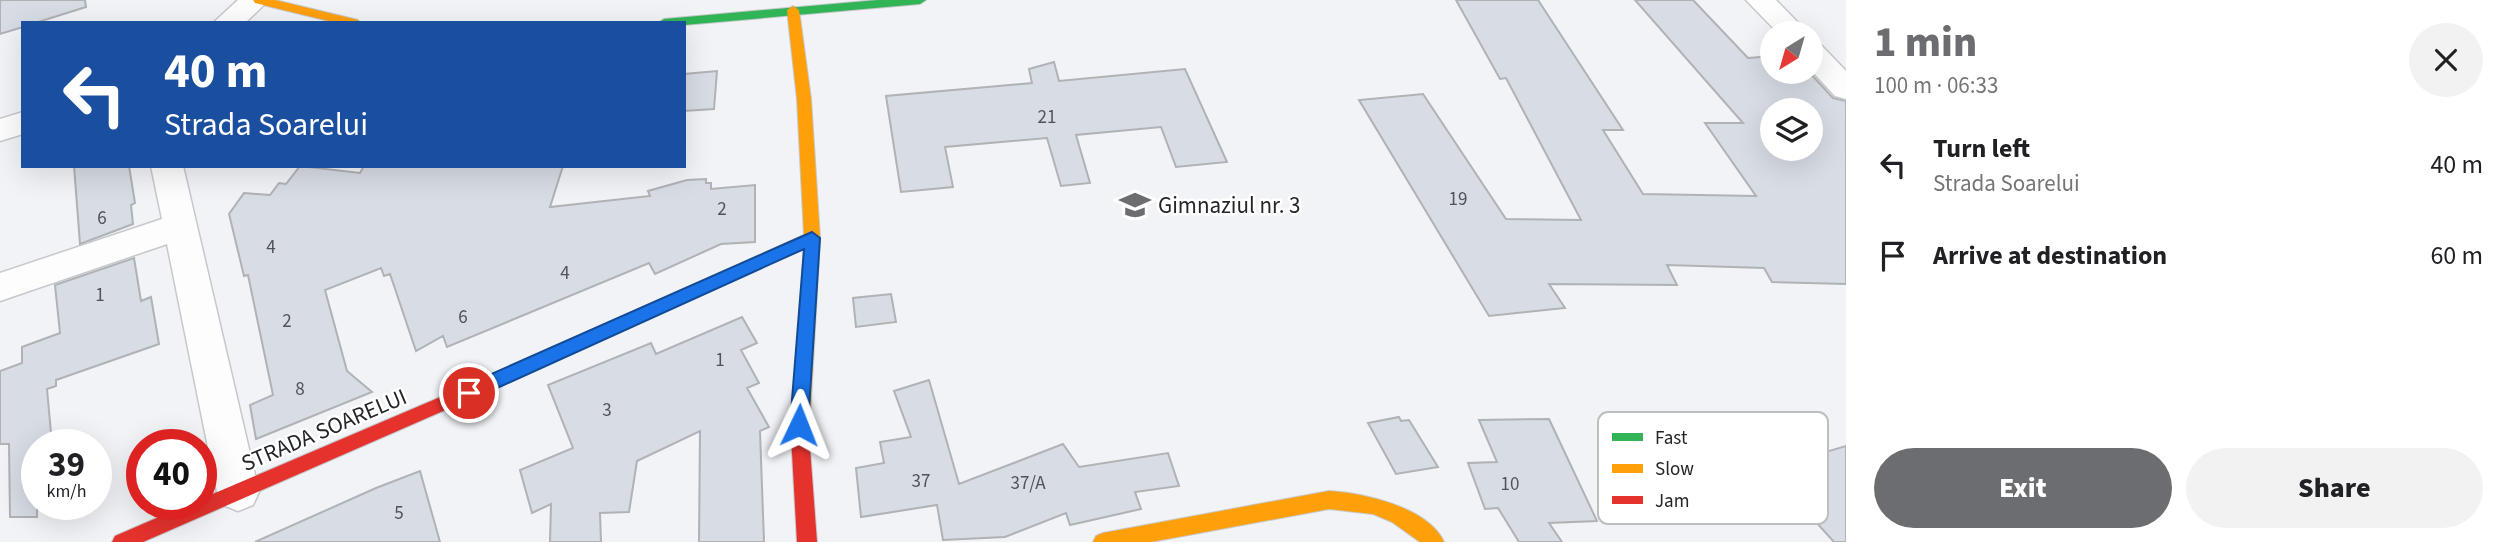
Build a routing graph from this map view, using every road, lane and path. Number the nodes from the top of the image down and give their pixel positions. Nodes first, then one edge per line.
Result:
1 (257, 0) edge
2 (920, 0) edge
3 (1760, 0) edge
4 (793, 10) junction
5 (230, 21) edge
6 (346, 21) edge
7 (684, 21) edge
8 (1782, 21) edge
9 (1824, 66) edge
10 (1846, 89) edge
11 (21, 124) edge
12 (0, 130) edge
13 (167, 168) edge
14 (181, 226) junction
15 (812, 238) junction
16 (0, 287) edge
17 (238, 492) junction
18 (122, 542) edge
19 (807, 542) edge
20 (1106, 542) edge
21 (1434, 542) edge

1 - 5 street
1 - 6 street
2 - 4 street
3 - 8 street
4 - 7 street
4 - 15 street
9 - 10 street
11 - 12 street
13 - 14 street
14 - 16 street
14 - 17 street
15 - 17 street, STRADA SOARELUI
15 - 19 street
17 - 18 street, STRADA SOARELUI
20 - 21 street

